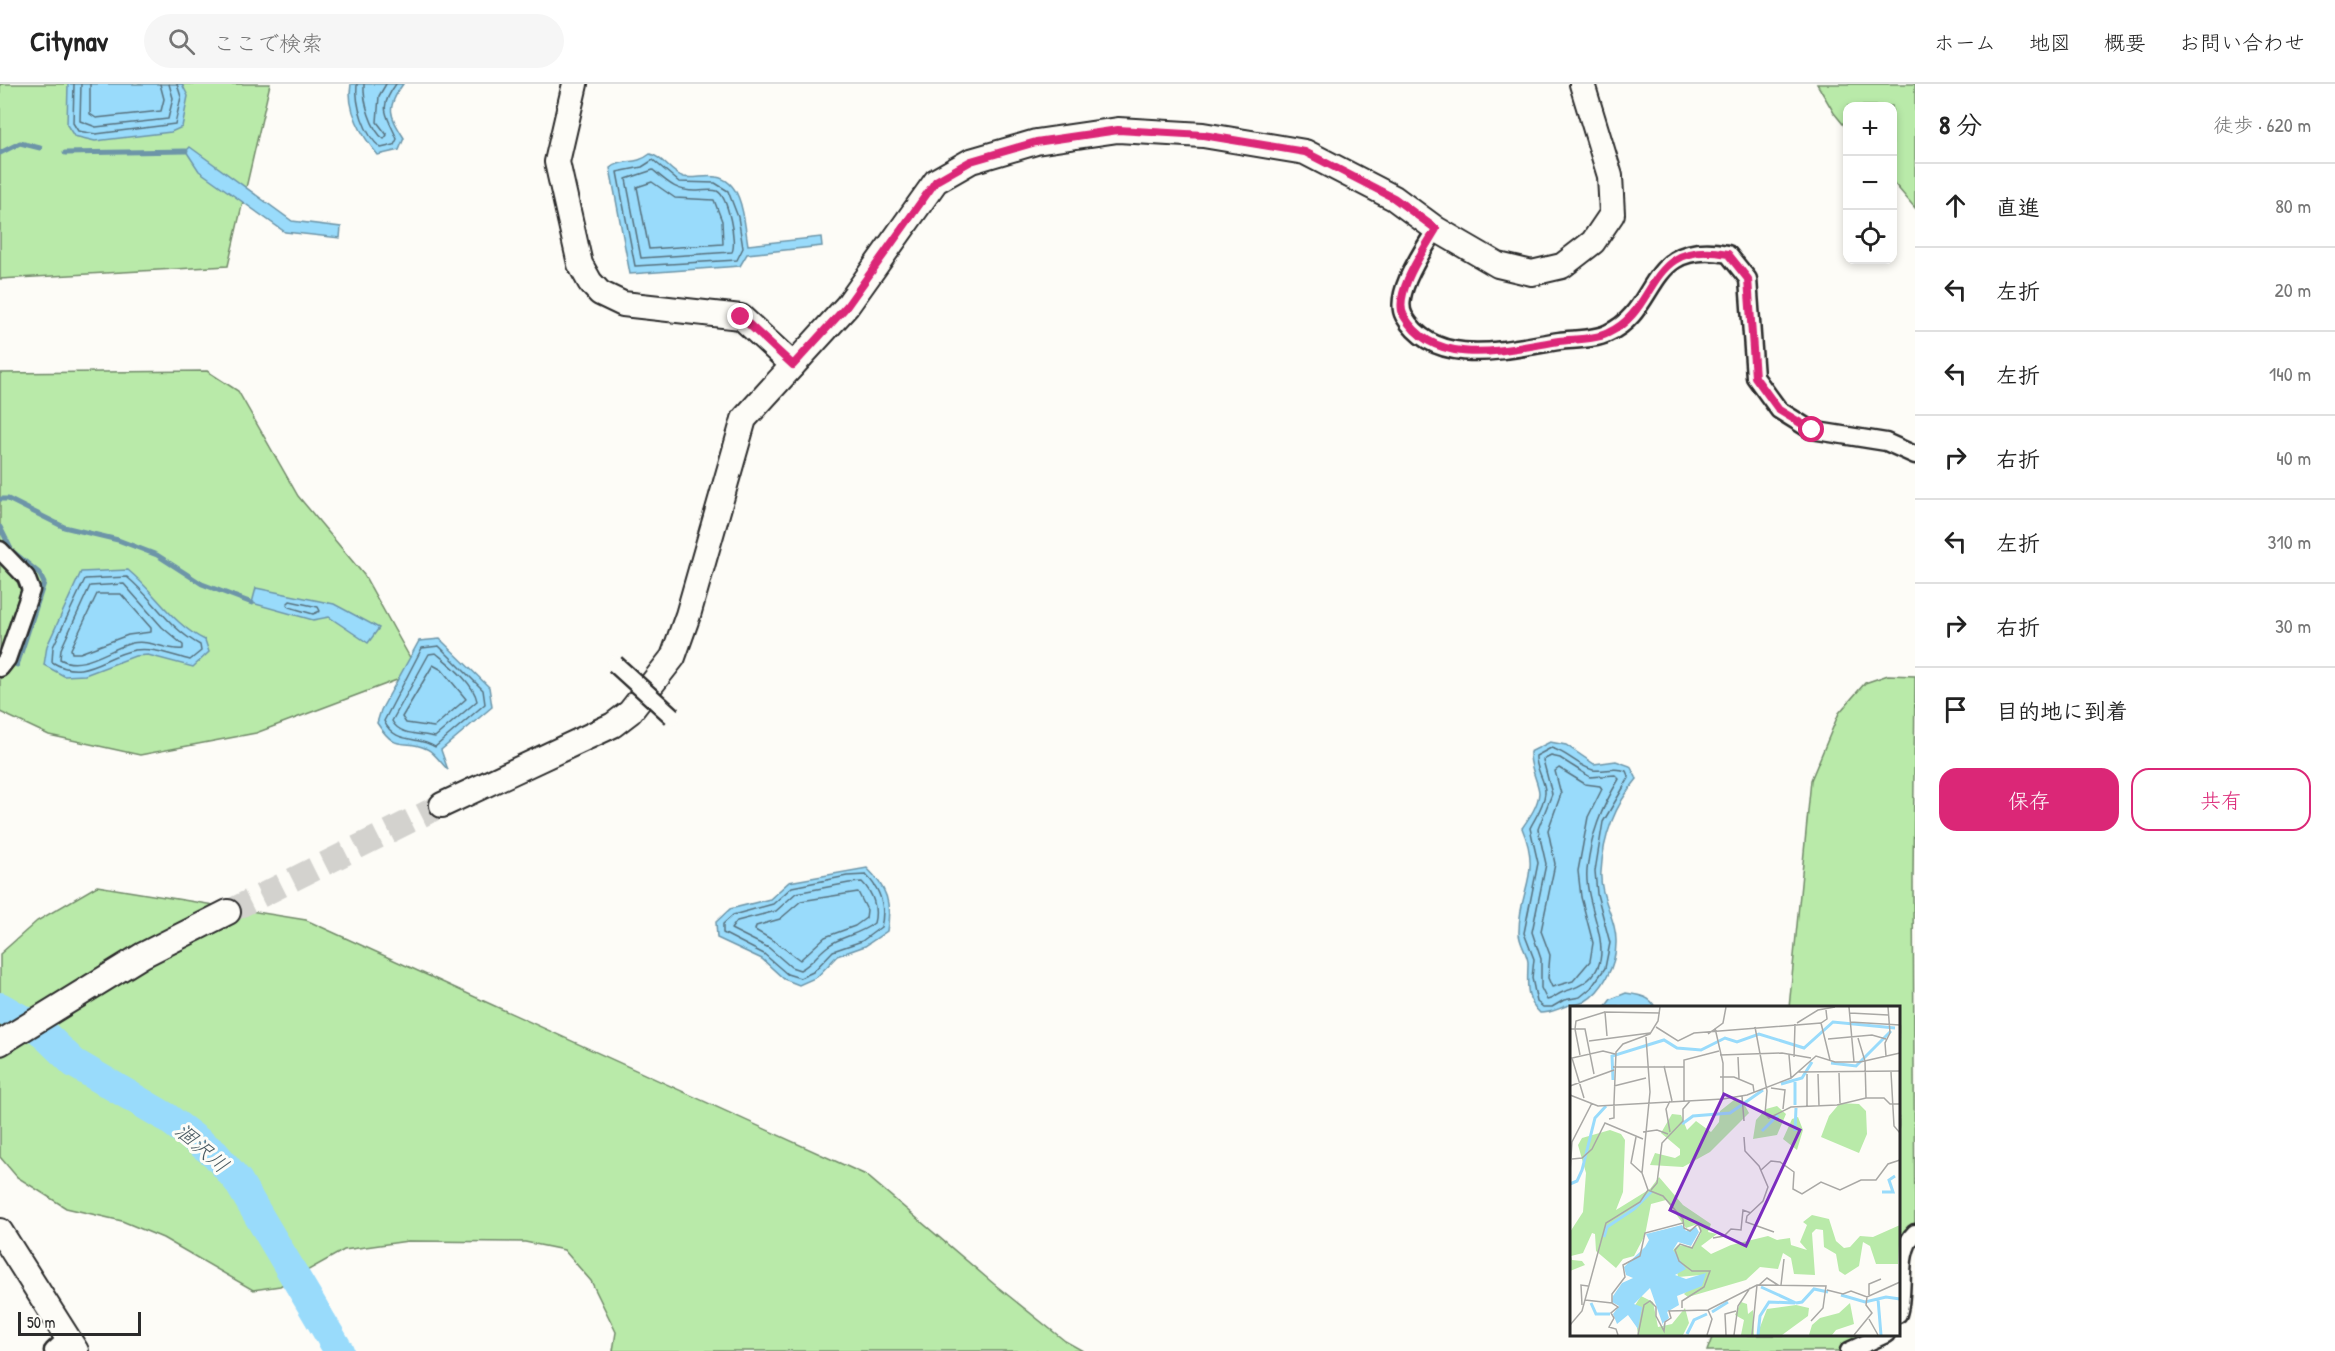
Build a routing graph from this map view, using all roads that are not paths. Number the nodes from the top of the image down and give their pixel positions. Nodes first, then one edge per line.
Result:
1 (575, 84) edge
2 (1582, 84) edge
3 (1436, 229) junction
4 (793, 365) junction
5 (1915, 455) edge
6 (0, 550) edge
7 (615, 664) dead end
8 (0, 668) edge
9 (672, 716) dead end
10 (442, 805) tunnel mouth
11 (228, 912) tunnel mouth
12 (0, 1043) edge
13 (0, 1232) edge
14 (1915, 1233) edge
15 (1900, 1308) edge
16 (1884, 1336) edge
17 (66, 1346) edge
18 (1849, 1351) edge

1 - 4 street
2 - 3 street
3 - 4 street
3 - 5 street
4 - 10 street
6 - 8 street
7 - 9 street, bridge
11 - 12 street
13 - 17 street
14 - 15 street
16 - 18 street

